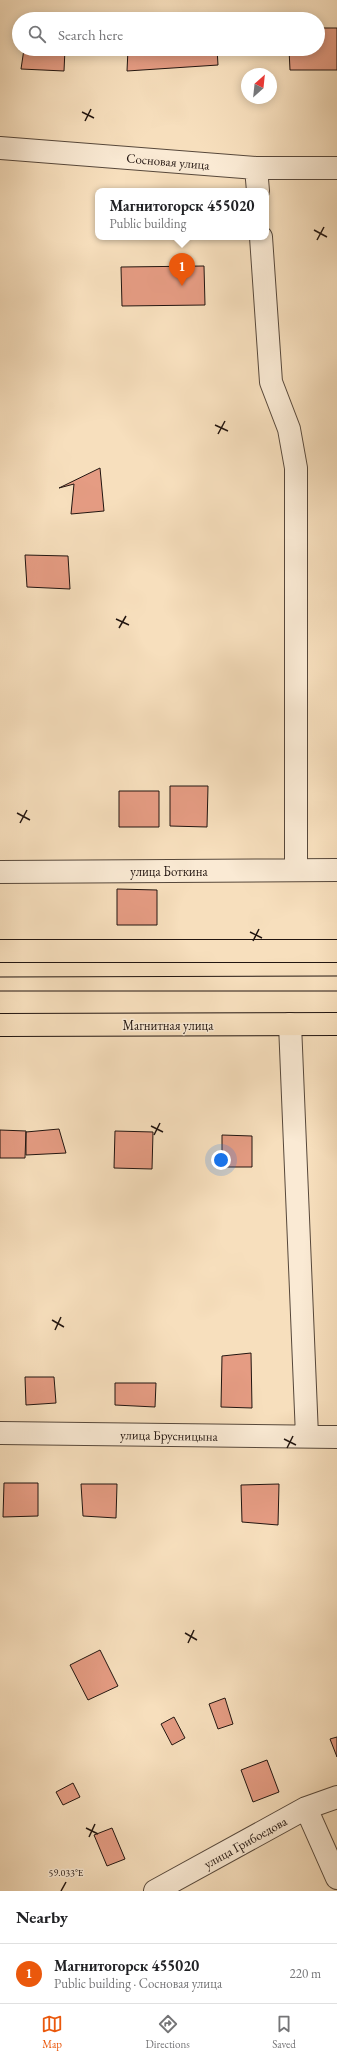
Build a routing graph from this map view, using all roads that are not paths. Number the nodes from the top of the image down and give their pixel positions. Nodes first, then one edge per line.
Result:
1 (0, 148) edge
2 (256, 168) junction
3 (337, 168) edge
4 (258, 188) edge
5 (261, 240) edge
6 (296, 870) junction
7 (337, 870) edge
8 (0, 872) edge
9 (0, 951) edge
10 (337, 951) edge
11 (290, 1024) junction
12 (337, 1024) edge
13 (0, 1025) edge
14 (0, 1433) edge
15 (307, 1436) junction
16 (337, 1437) edge
17 (337, 1797) edge
18 (306, 1808) junction
19 (337, 1878) edge
20 (155, 1891) edge

1 - 2 street, Сосновая улица
2 - 3 street, Сосновая улица
2 - 4 street
5 - 6 street
6 - 7 street, улица Боткина
6 - 8 street, улица Боткина
9 - 10 main road
11 - 12 main road, Магнитная улица
11 - 13 main road, Магнитная улица
11 - 15 street
14 - 15 street, улица Брусницына
15 - 16 street, улица Брусницына
17 - 18 street, улица Грибоедова
18 - 19 street
18 - 20 street, улица Грибоедова

